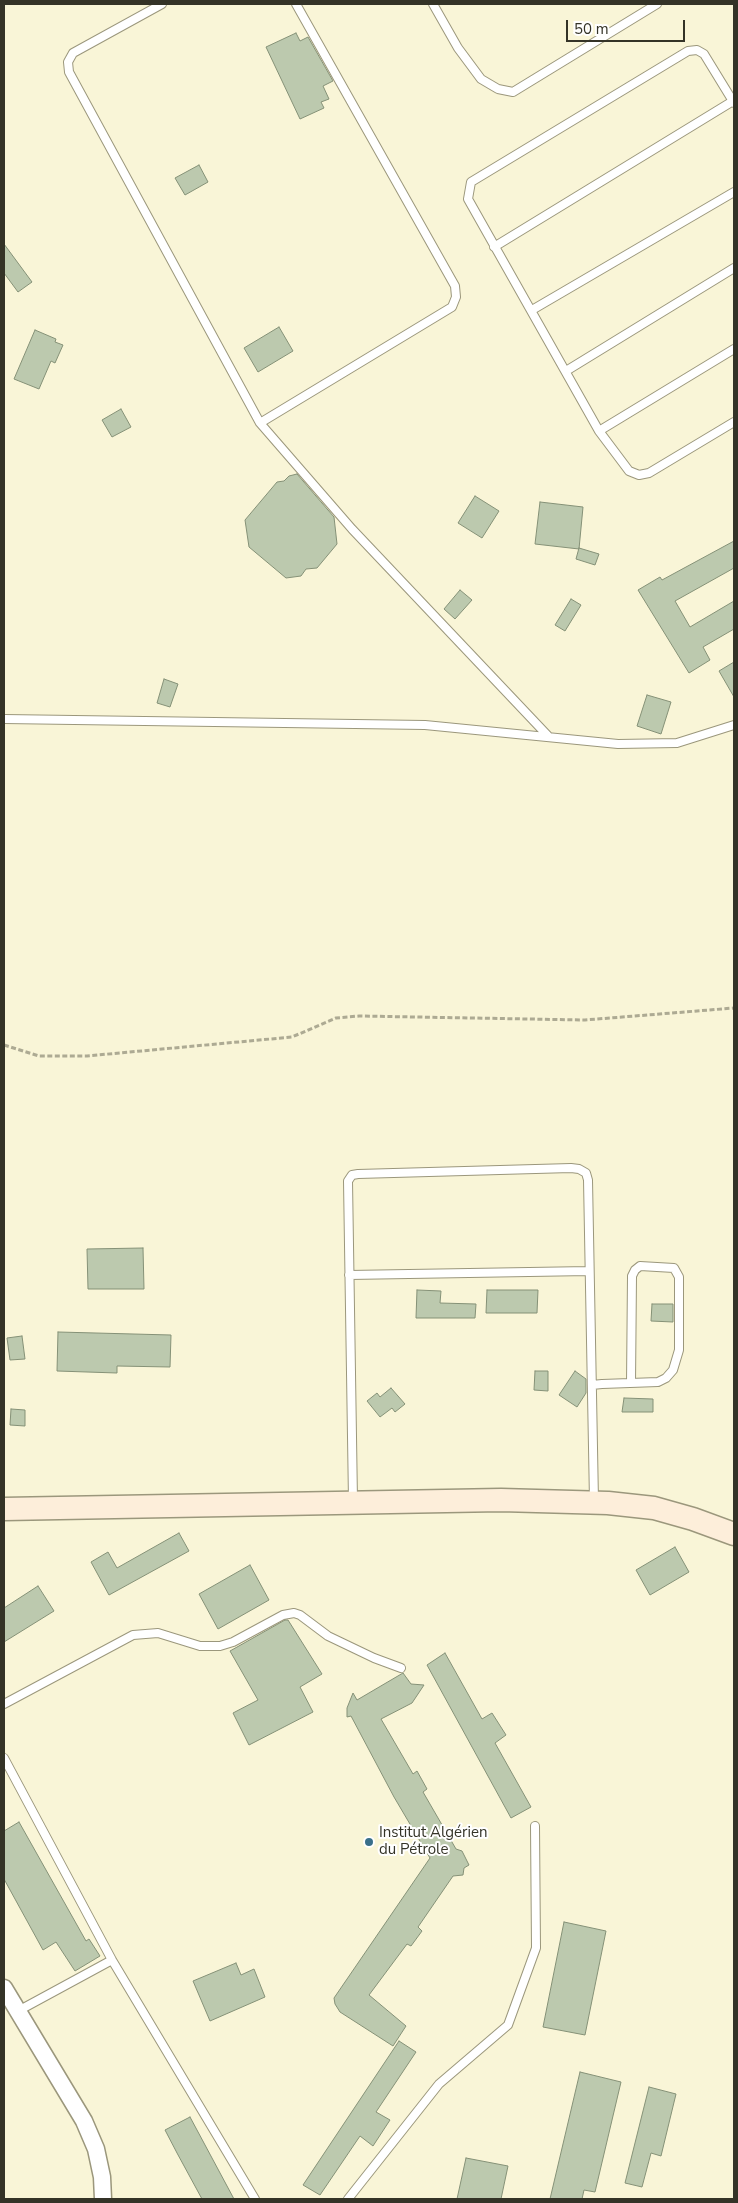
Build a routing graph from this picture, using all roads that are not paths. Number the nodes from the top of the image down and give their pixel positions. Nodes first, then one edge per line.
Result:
1 (162, 4) edge
2 (296, 4) edge
3 (432, 4) edge
4 (657, 4) edge
5 (733, 102) edge
6 (734, 192) edge
7 (494, 247) junction
8 (734, 268) edge
9 (532, 310) junction
10 (734, 349) edge
11 (566, 371) junction
12 (734, 422) edge
13 (260, 423) junction
14 (599, 431) junction
15 (4, 720) edge
16 (734, 725) edge
17 (549, 737) junction
18 (589, 1271) junction
19 (349, 1274) junction
20 (631, 1383) junction
21 (592, 1385) junction
22 (353, 1503) junction
23 (594, 1503) junction
24 (4, 1509) edge
25 (734, 1534) edge
26 (401, 1668) dead end
27 (4, 1704) edge
28 (4, 1758) edge
29 (535, 1826) dead end
30 (112, 1960) junction
31 (4, 1988) edge
32 (18, 2011) junction
33 (103, 2199) edge
34 (255, 2199) edge
35 (348, 2199) edge

1 - 13 lane
2 - 13 lane
3 - 4 lane
5 - 7 lane
5 - 7 lane
6 - 9 lane
7 - 9 lane
8 - 11 lane
9 - 11 lane
10 - 14 lane
11 - 14 lane
12 - 14 lane
13 - 17 lane
15 - 17 lane
16 - 17 lane
18 - 19 lane
18 - 19 lane
18 - 21 lane
19 - 22 lane
20 - 20 lane
20 - 21 lane
21 - 23 lane
22 - 23 main road
22 - 24 main road
23 - 25 main road
26 - 27 lane
28 - 30 lane
29 - 35 lane
30 - 32 lane
30 - 34 lane
31 - 32 street
32 - 33 street

